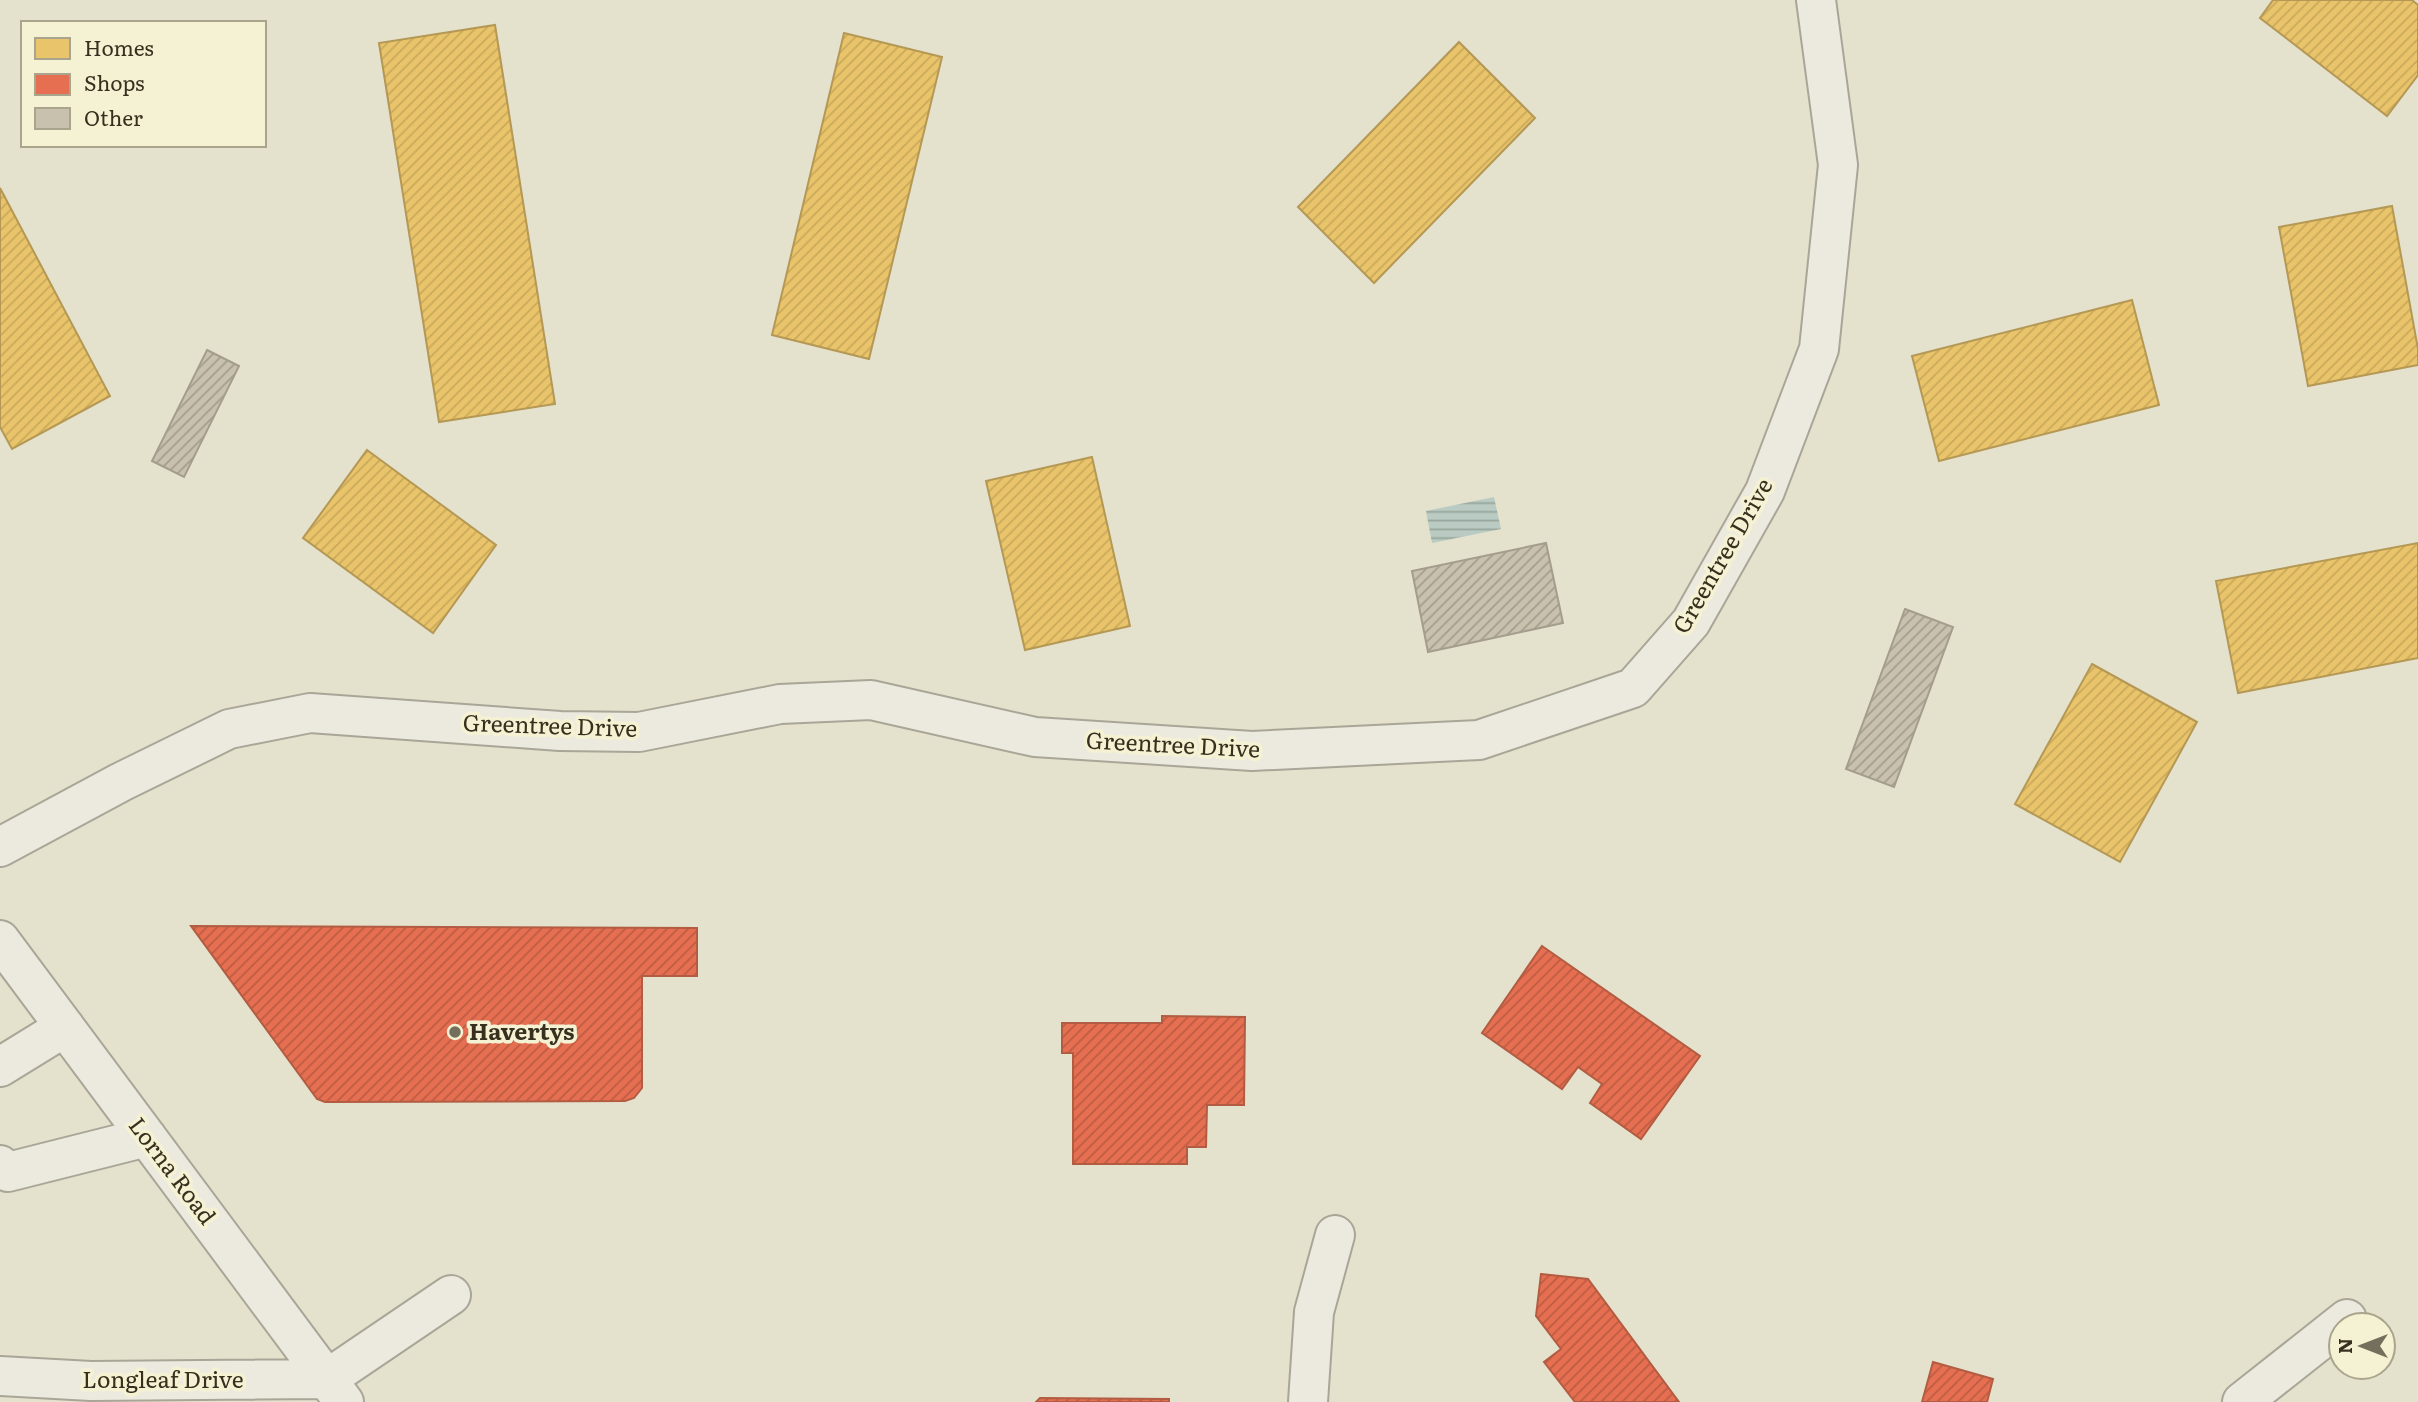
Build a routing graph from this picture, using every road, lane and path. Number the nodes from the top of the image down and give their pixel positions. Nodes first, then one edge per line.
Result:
1 (1816, 0) edge
2 (0, 847) edge
3 (0, 940) edge
4 (65, 1027) junction
5 (0, 1067) edge
6 (147, 1137) junction
7 (0, 1164) edge
8 (1335, 1235) dead end
9 (451, 1295) dead end
10 (2327, 1335) edge
11 (0, 1376) edge
12 (335, 1390) edge
13 (1308, 1402) edge
14 (2242, 1402) edge

1 - 2 street, Greentree Drive
3 - 4 street, Lorna Road
4 - 5 street
4 - 6 street, Lorna Road
6 - 7 street
6 - 12 street, Lorna Road
8 - 13 street
9 - 12 street
10 - 14 street
11 - 12 street, Longleaf Drive

